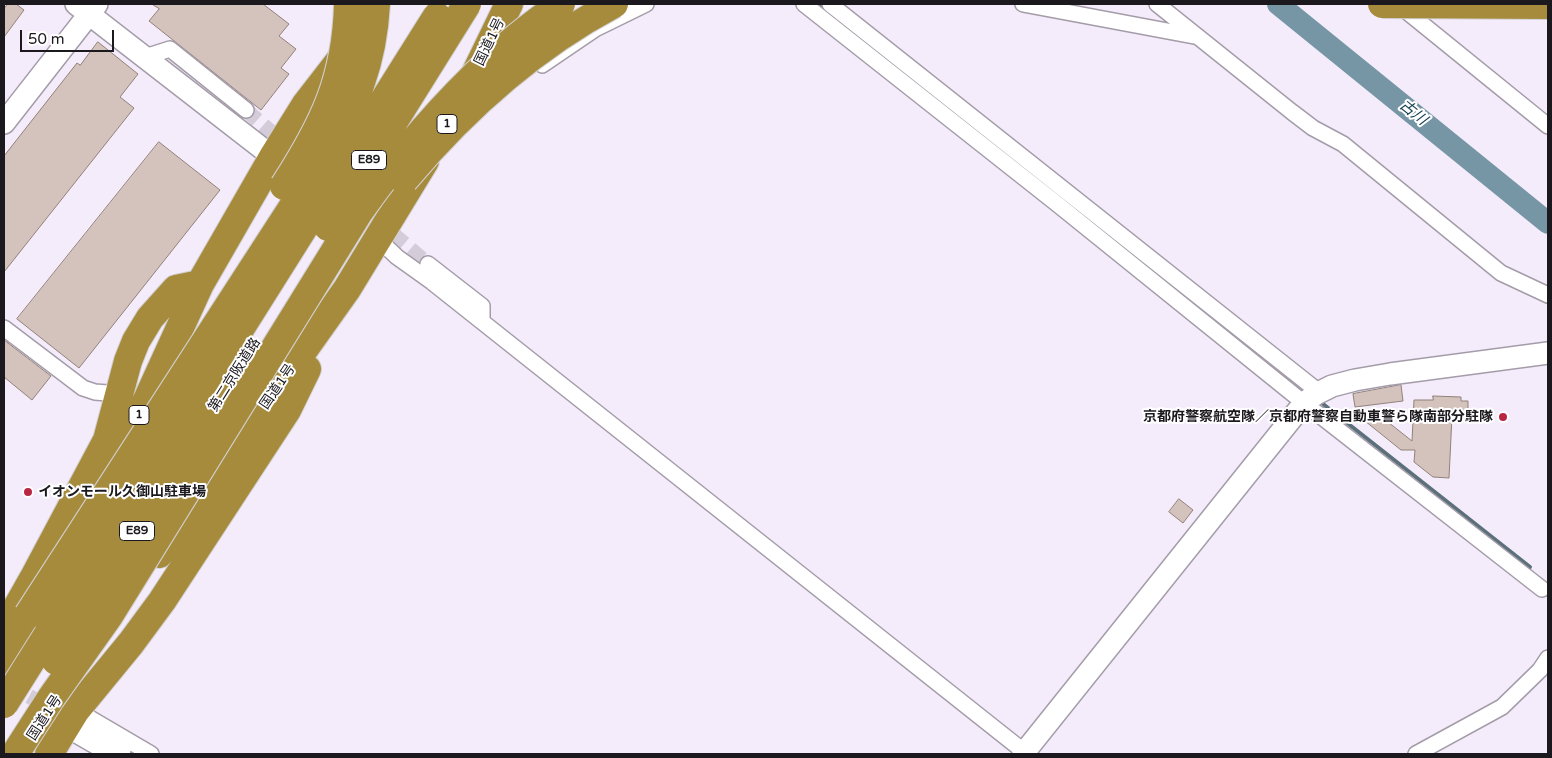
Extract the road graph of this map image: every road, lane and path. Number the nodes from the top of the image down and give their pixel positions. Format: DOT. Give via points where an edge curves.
graph roads {
  1 [pos="337,4"];
  2 [pos="348,4"];
  3 [pos="376,4"];
  4 [pos="385,4"];
  5 [pos="445,4"];
  6 [pos="468,4"];
  7 [pos="509,4"];
  8 [pos="560,4"];
  9 [pos="614,4"];
  10 [pos="646,4"];
  11 [pos="804,4"];
  12 [pos="830,4"];
  13 [pos="1023,4"];
  14 [pos="1157,4"];
  15 [pos="1382,4"];
  16 [pos="1397,4"];
  17 [pos="1548,5"];
  18 [pos="87,7"];
  19 [pos="1198,36"];
  20 [pos="145,57"];
  21 [pos="462,100"];
  22 [pos="306,104"];
  23 [pos="246,110"];
  24 [pos="977,121"];
  25 [pos="4,122"];
  26 [pos="1548,126"];
  27 [pos="967,133"];
  28 [pos="273,157"];
  29 [pos="378,239"];
  30 [pos="1144,253"];
  31 [pos="428,264"];
  32 [pos="1134,266"];
  33 [pos="200,284"];
  34 [pos="347,289"];
  35 [pos="1548,296"];
  36 [pos="482,322"];
  37 [pos="4,328"];
  38 [pos="1548,353"];
  39 [pos="120,394"];
  40 [pos="1312,397"];
  41 [pos="1542,589"];
  42 [pos="28,614"];
  43 [pos="109,616"];
  44 [pos="4,630"];
  45 [pos="1548,658"];
  46 [pos="4,659"];
  47 [pos="4,672"];
  48 [pos="4,704"];
  49 [pos="75,722"];
  50 [pos="4,746"];
  51 [pos="15,754"];
  52 [pos="22,754"];
  53 [pos="49,754"];
  54 [pos="109,754"];
  55 [pos="132,754"];
  56 [pos="151,754"];
  57 [pos="1025,754"];
  58 [pos="1416,754"];
  1 -- 22 [label="street" via="332,46"];
  2 -- 42 [label="highway, bridge" via="342,65 316,134 174,355"];
  3 -- 42 [label="highway, bridge" via="365,72 326,157"];
  4 -- 22 [label="highway, 1"];
  5 -- 48 [label="highway, 第二京阪道路 / E89, bridge"];
  6 -- 50 [label="highway, 第二京阪道路 / E89, bridge"];
  7 -- 21 [label="highway, 国道1号 / 1"];
  8 -- 43 [label="highway, bridge" via="493,57 460,89 380,182"];
  9 -- 43 [label="highway, bridge" via="560,36 501,81 439,141 399,187 371,225 257,406"];
  10 -- 21 [label="street" via="595,29 513,89 501,95"];
  11 -- 27 [label="street"];
  12 -- 24 [label="street"];
  13 -- 19 [label="street"];
  14 -- 19 [label="street"];
  15 -- 17 [label="highway, bridge"];
  16 -- 26 [label="street"];
  18 -- 20 [label="street"];
  18 -- 25 [label="street"];
  19 -- 35 [label="street" via="1313,128 1343,144 1500,272"];
  20 -- 23 [label="street" via="170,49"];
  20 -- 28 [label="street"];
  21 -- 29 [label="highway, 国道1号 / 1"];
  22 -- 28 [label="highway, 1"];
  24 -- 27 [label="street"];
  24 -- 30 [label="street"];
  27 -- 32 [label="street"];
  28 -- 29 [label="street"];
  28 -- 33 [label="highway, 1"];
  29 -- 34 [label="highway, 国道1号 / 1"];
  29 -- 36 [label="street"];
  30 -- 32 [label="street"];
  30 -- 40 [label="street"];
  31 -- 36 [label="street" via="482,306"];
  32 -- 40 [label="street"];
  33 -- 39 [label="highway" via="176,289 150,318 136,340"];
  33 -- 47 [label="highway, 1" via="81,534"];
  34 -- 49 [label="highway" via="282,418 162,601"];
  34 -- 52 [label="highway, 国道1号 / 1" via="230,461 102,630"];
  36 -- 57 [label="street"];
  37 -- 39 [label="street" via="83,388"];
  38 -- 40 [label="street" via="1372,377 1332,386"];
  39 -- 44 [label="highway" via="107,440"];
  40 -- 41 [label="street"];
  40 -- 57 [label="street"];
  42 -- 46 [label="highway"];
  43 -- 51 [label="highway, bridge"];
  45 -- 58 [label="street" via="1502,707"];
  49 -- 53 [label="highway"];
  49 -- 54 [label="street"];
  49 -- 55 [label="street"];
  49 -- 56 [label="street"];
}
